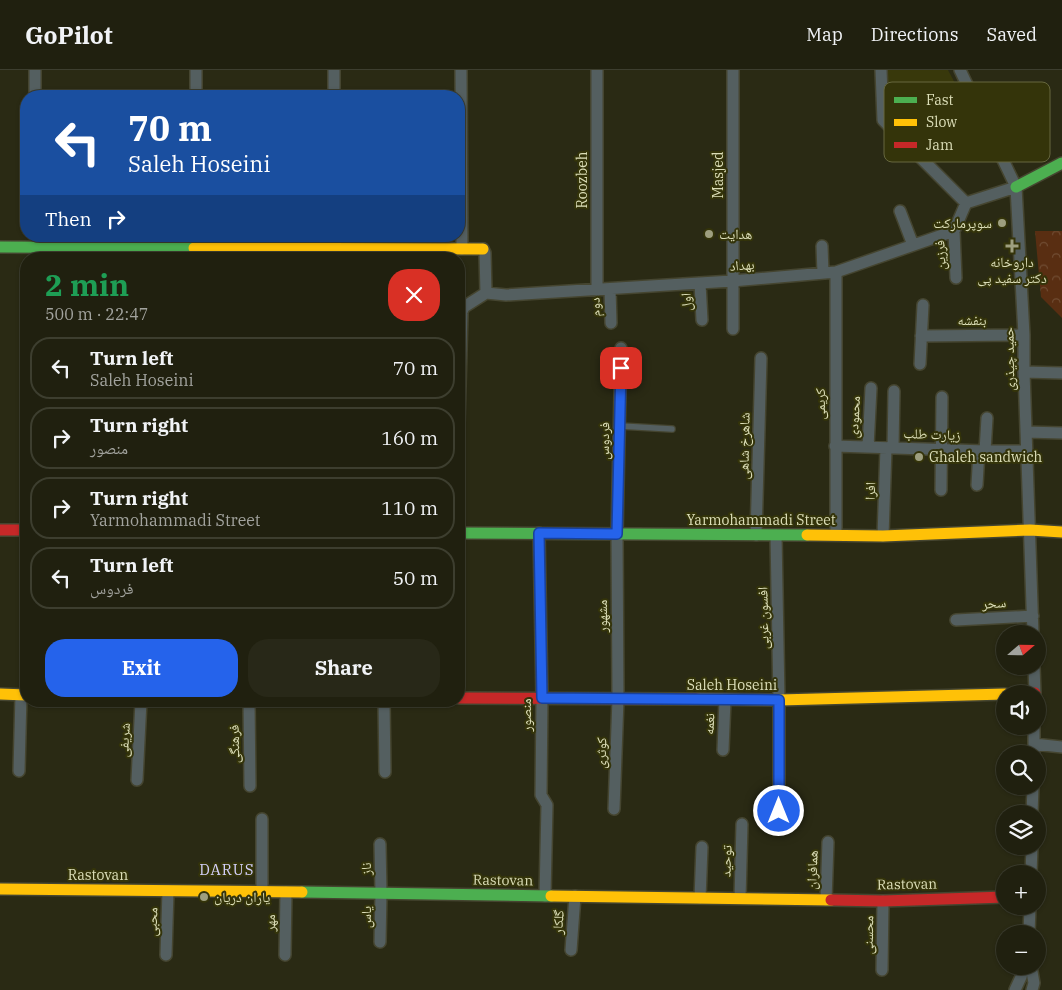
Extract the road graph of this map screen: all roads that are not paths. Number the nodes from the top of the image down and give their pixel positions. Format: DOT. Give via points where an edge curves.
graph roads {
  1 [pos="35,70"];
  2 [pos="196,70"];
  3 [pos="334,70"];
  4 [pos="461,70"];
  5 [pos="597,70"];
  6 [pos="733,70"];
  7 [pos="881,70"];
  8 [pos="960,70"];
  9 [pos="966,82"];
  10 [pos="35,90"];
  11 [pos="196,90"];
  12 [pos="334,90"];
  13 [pos="461,90"];
  14 [pos="884,121"];
  15 [pos="926,162"];
  16 [pos="1004,162"];
  17 [pos="1062,163"];
  18 [pos="1016,187"];
  19 [pos="966,202"];
  20 [pos="900,211"];
  21 [pos="954,231"];
  22 [pos="34,242"];
  23 [pos="198,242"];
  24 [pos="336,242"];
  25 [pos="462,242"];
  26 [pos="822,246"];
  27 [pos="913,246"];
  28 [pos="0,247"];
  29 [pos="336,249"];
  30 [pos="462,249"];
  31 [pos="359,252"];
  32 [pos="409,252"];
  33 [pos="836,272"];
  34 [pos="823,273"];
  35 [pos="956,278"];
  36 [pos="732,281"];
  37 [pos="700,283"];
  38 [pos="610,289"];
  39 [pos="597,290"];
  40 [pos="486,292"];
  41 [pos="923,305"];
  42 [pos="465,306"];
  43 [pos="702,320"];
  44 [pos="611,323"];
  45 [pos="733,329"];
  46 [pos="1024,335"];
  47 [pos="921,336"];
  48 [pos="621,348"];
  49 [pos="761,358"];
  50 [pos="920,364"];
  51 [pos="1024,372"];
  52 [pos="1062,373"];
  53 [pos="870,388"];
  54 [pos="894,391"];
  55 [pos="942,397"];
  56 [pos="987,418"];
  57 [pos="620,426"];
  58 [pos="672,429"];
  59 [pos="1026,432"];
  60 [pos="1062,433"];
  61 [pos="835,446"];
  62 [pos="868,447"];
  63 [pos="890,448"];
  64 [pos="942,450"];
  65 [pos="982,451"];
  66 [pos="1027,452"];
  67 [pos="977,484"];
  68 [pos="941,490"];
  69 [pos="0,530"];
  70 [pos="20,530"];
  71 [pos="1030,530"];
  72 [pos="1062,532"];
  73 [pos="465,533"];
  74 [pos="539,533"];
  75 [pos="617,534"];
  76 [pos="756,535"];
  77 [pos="776,535"];
  78 [pos="836,536"];
  79 [pos="883,536"];
  80 [pos="1033,616"];
  81 [pos="956,620"];
  82 [pos="1033,625"];
  83 [pos="0,694"];
  84 [pos="20,694"];
  85 [pos="996,694"];
  86 [pos="465,698"];
  87 [pos="542,698"];
  88 [pos="618,699"];
  89 [pos="725,700"];
  90 [pos="779,700"];
  91 [pos="23,707"];
  92 [pos="141,707"];
  93 [pos="249,707"];
  94 [pos="384,707"];
  95 [pos="1062,747"];
  96 [pos="1046,748"];
  97 [pos="723,750"];
  98 [pos="19,771"];
  99 [pos="384,772"];
  100 [pos="137,780"];
  101 [pos="250,786"];
  102 [pos="614,809"];
  103 [pos="779,811"];
  104 [pos="262,819"];
  105 [pos="742,824"];
  106 [pos="828,842"];
  107 [pos="380,844"];
  108 [pos="702,847"];
  109 [pos="0,890"];
  110 [pos="168,890"];
  111 [pos="262,892"];
  112 [pos="286,892"];
  113 [pos="381,893"];
  114 [pos="545,896"];
  115 [pos="575,896"];
  116 [pos="996,896"];
  117 [pos="700,898"];
  118 [pos="740,898"];
  119 [pos="826,900"];
  120 [pos="883,900"];
  121 [pos="380,942"];
  122 [pos="571,950"];
  123 [pos="285,954"];
  124 [pos="166,955"];
  125 [pos="882,970"];
  126 [pos="1021,975"];
  127 [pos="1033,975"];
  128 [pos="1015,990"];
  129 [pos="1032,990"];
  1 -- 10 [label="street"];
  2 -- 11 [label="street"];
  3 -- 12 [label="street"];
  4 -- 13 [label="street"];
  5 -- 39 [label="street, Roozbeh"];
  6 -- 36 [label="street, Masjed"];
  7 -- 14 [label="street"];
  8 -- 9 [label="street"];
  15 -- 19 [label="street"];
  16 -- 18 [label="street"];
  17 -- 18 [label="street"];
  18 -- 19 [label="street"];
  18 -- 46 [label="street, حمید چیذری"];
  19 -- 21 [label="street"];
  20 -- 27 [label="street"];
  21 -- 27 [label="street, بهداد"];
  21 -- 35 [label="street, فرزین"];
  22 -- 23 [label="street"];
  22 -- 28 [label="street"];
  23 -- 29 [label="street"];
  24 -- 29 [label="street"];
  25 -- 30 [label="street"];
  26 -- 34 [label="street"];
  27 -- 33 [label="street, بهداد"];
  29 -- 31 [label="street"];
  30 -- 32 [label="street"];
  30 -- 40 [label="street" via="485,252"];
  33 -- 34 [label="street, بهداد"];
  33 -- 61 [label="street, کریمی"];
  34 -- 36 [label="street, بهداد"];
  36 -- 37 [label="street, بهداد"];
  36 -- 45 [label="street, Masjed"];
  37 -- 38 [label="street, بهداد"];
  37 -- 43 [label="street, اول"];
  38 -- 39 [label="street, بهداد"];
  38 -- 44 [label="street, دوم"];
  39 -- 40 [label="street, بهداد" via="506,295"];
  40 -- 42 [label="street"];
  41 -- 47 [label="street"];
  46 -- 47 [label="street, بنفشه"];
  46 -- 51 [label="street, حمید چیذری"];
  47 -- 50 [label="street"];
  48 -- 57 [label="street, فردوس"];
  49 -- 76 [label="street, شاهرخ شاهی"];
  51 -- 52 [label="street"];
  51 -- 59 [label="street, حمید چیذری"];
  53 -- 62 [label="street, محمودی"];
  54 -- 63 [label="street, افرا"];
  55 -- 64 [label="street"];
  56 -- 65 [label="street"];
  57 -- 58 [label="lane"];
  57 -- 75 [label="street, فردوس"];
  59 -- 60 [label="street"];
  59 -- 66 [label="street, حمید چیذری"];
  61 -- 62 [label="street, زیارت طلب"];
  61 -- 78 [label="street, کریمی"];
  62 -- 63 [label="street, زیارت طلب"];
  63 -- 64 [label="street, زیارت طلب"];
  63 -- 79 [label="street, افرا"];
  64 -- 65 [label="street, زیارت طلب"];
  64 -- 68 [label="street"];
  65 -- 66 [label="street, زیارت طلب"];
  65 -- 67 [label="street"];
  66 -- 71 [label="street, حمید چیذری"];
  69 -- 70 [label="street"];
  71 -- 72 [label="street, Yarmohammadi Street"];
  71 -- 79 [label="street, Yarmohammadi Street"];
  71 -- 80 [label="street, حمید چیذری"];
  73 -- 74 [label="street, Yarmohammadi Street"];
  74 -- 75 [label="street, Yarmohammadi Street"];
  74 -- 87 [label="street, منصور"];
  75 -- 76 [label="street, Yarmohammadi Street"];
  75 -- 88 [label="street, مشهور"];
  76 -- 77 [label="street, Yarmohammadi Street"];
  77 -- 78 [label="street, Yarmohammadi Street"];
  77 -- 90 [label="street, افسون غربی"];
  78 -- 79 [label="street, Yarmohammadi Street"];
  80 -- 81 [label="street, سحر"];
  80 -- 82 [label="street, حمید چیذری"];
  83 -- 84 [label="street"];
  85 -- 90 [label="street, Saleh Hoseini"];
  86 -- 87 [label="street, Saleh Hoseini"];
  87 -- 88 [label="street, Saleh Hoseini"];
  87 -- 114 [label="street, منصور" via="541,795 547,805"];
  88 -- 89 [label="street, Saleh Hoseini"];
  88 -- 102 [label="street, کوثری"];
  89 -- 90 [label="street, Saleh Hoseini"];
  89 -- 97 [label="street, نغمه"];
  90 -- 103 [label="street, افسون غربی"];
  91 -- 98 [label="street"];
  92 -- 100 [label="street, شریفی"];
  93 -- 101 [label="street, فرهنگی"];
  94 -- 99 [label="street"];
  95 -- 96 [label="street"];
  104 -- 111 [label="street"];
  105 -- 118 [label="street, توحید"];
  106 -- 119 [label="street, همافران"];
  107 -- 113 [label="street, ناز"];
  108 -- 117 [label="street"];
  109 -- 110 [label="street, Rastovan"];
  110 -- 111 [label="street, Rastovan"];
  110 -- 124 [label="street, محبی"];
  111 -- 112 [label="street, Rastovan"];
  112 -- 113 [label="street, Rastovan"];
  112 -- 123 [label="street, مهر"];
  113 -- 114 [label="street, Rastovan"];
  113 -- 121 [label="street, یاس"];
  114 -- 115 [label="street, Rastovan"];
  115 -- 117 [label="street, Rastovan"];
  115 -- 122 [label="street, گلکار"];
  116 -- 120 [label="street, Rastovan"];
  117 -- 118 [label="street, Rastovan"];
  118 -- 119 [label="street, Rastovan"];
  119 -- 120 [label="street, Rastovan"];
  120 -- 125 [label="street, محسنی"];
  126 -- 128 [label="street"];
  127 -- 129 [label="street"];
}
